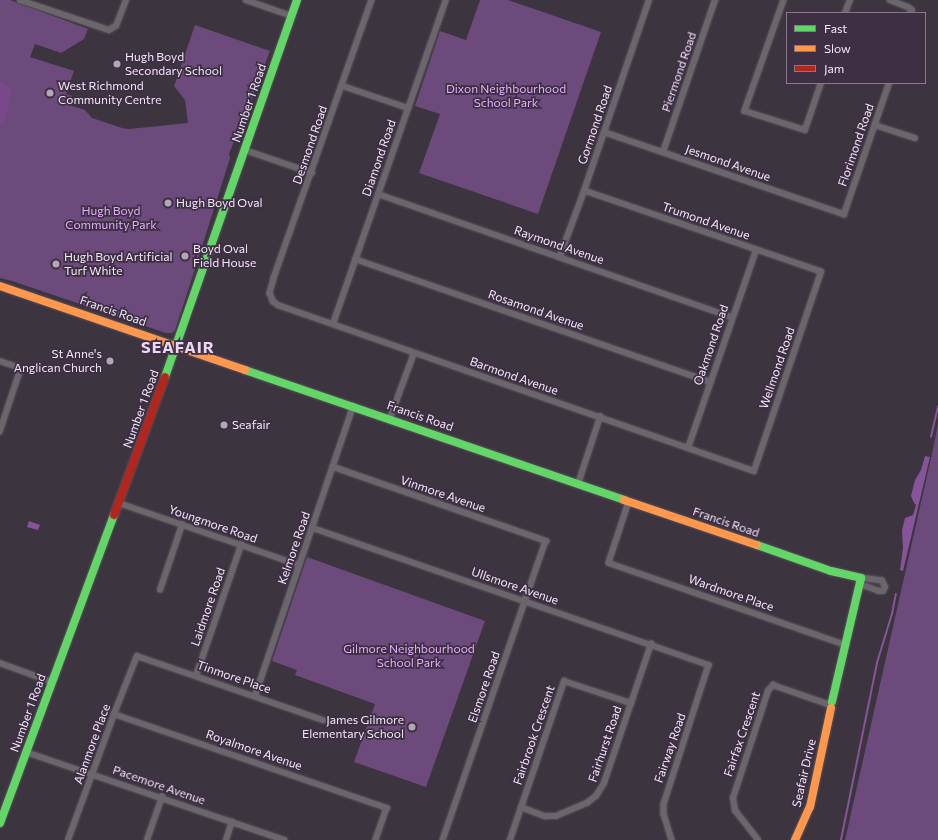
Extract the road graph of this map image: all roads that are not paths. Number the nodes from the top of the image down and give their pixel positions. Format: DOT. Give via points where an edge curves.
graph roads {
  1 [pos="20,0"];
  2 [pos="126,0"];
  3 [pos="246,0"];
  4 [pos="297,0"];
  5 [pos="372,0"];
  6 [pos="446,0"];
  7 [pos="649,0"];
  8 [pos="715,0"];
  9 [pos="784,0"];
  10 [pos="850,0"];
  11 [pos="890,0"];
  12 [pos="912,11"];
  13 [pos="845,12"];
  14 [pos="292,16"];
  15 [pos="821,84"];
  16 [pos="889,84"];
  17 [pos="343,86"];
  18 [pos="408,108"];
  19 [pos="875,125"];
  20 [pos="604,132"];
  21 [pos="915,138"];
  22 [pos="245,150"];
  23 [pos="663,152"];
  24 [pos="312,172"];
  25 [pos="584,191"];
  26 [pos="378,194"];
  27 [pos="844,214"];
  28 [pos="756,250"];
  29 [pos="560,256"];
  30 [pos="355,259"];
  31 [pos="821,272"];
  32 [pos="0,286"];
  33 [pos="271,298"];
  34 [pos="732,317"];
  35 [pos="333,324"];
  36 [pos="177,345"];
  37 [pos="414,353"];
  38 [pos="0,361"];
  39 [pos="710,382"];
  40 [pos="353,406"];
  41 [pos="600,417"];
  42 [pos="390,418"];
  43 [pos="0,432"];
  44 [pos="688,448"];
  45 [pos="334,467"];
  46 [pos="754,471"];
  47 [pos="578,484"];
  48 [pos="629,502"];
  49 [pos="119,503"];
  50 [pos="182,525"];
  51 [pos="313,528"];
  52 [pos="546,541"];
  53 [pos="241,545"];
  54 [pos="299,565"];
  55 [pos="860,581"];
  56 [pos="160,590"];
  57 [pos="525,601"];
  58 [pos="651,644"];
  59 [pos="846,645"];
  60 [pos="137,656"];
  61 [pos="0,663"];
  62 [pos="709,665"];
  63 [pos="196,676"];
  64 [pos="52,682"];
  65 [pos="254,696"];
  66 [pos="631,703"];
  67 [pos="830,705"];
  68 [pos="114,714"];
  69 [pos="323,720"];
  70 [pos="26,752"];
  71 [pos="93,774"];
  72 [pos="162,797"];
  73 [pos="521,807"];
  74 [pos="232,822"];
  75 [pos="0,823"];
  76 [pos="671,839"];
  77 [pos="68,840"];
  78 [pos="147,840"];
  79 [pos="226,840"];
  80 [pos="284,840"];
  81 [pos="376,840"];
  82 [pos="443,840"];
  83 [pos="510,840"];
  84 [pos="664,840"];
  85 [pos="758,840"];
  86 [pos="795,840"];
  1 -- 2 [label="street" via="109,30 116,26"];
  3 -- 14 [label="street"];
  4 -- 14 [label="street, Number 1 Road"];
  5 -- 17 [label="street, Desmond Road"];
  6 -- 18 [label="street, Diamond Road"];
  7 -- 20 [label="street, Gormond Road"];
  8 -- 23 [label="street, Piermond Road"];
  9 -- 15 [label="street" via="745,111 805,130"];
  10 -- 13 [label="street"];
  11 -- 12 [label="street"];
  14 -- 22 [label="street, Number 1 Road"];
  16 -- 19 [label="street, Florimond Road"];
  17 -- 18 [label="street"];
  17 -- 24 [label="street, Desmond Road"];
  18 -- 26 [label="street, Diamond Road"];
  19 -- 21 [label="street"];
  19 -- 27 [label="street, Florimond Road"];
  20 -- 23 [label="street, Jesmond Avenue"];
  20 -- 25 [label="street, Gormond Road"];
  22 -- 24 [label="street"];
  22 -- 36 [label="street, Number 1 Road"];
  23 -- 27 [label="street, Jesmond Avenue"];
  24 -- 33 [label="street, Desmond Road" via="274,279"];
  25 -- 28 [label="street, Trumond Avenue"];
  25 -- 29 [label="street, Gormond Road"];
  26 -- 29 [label="street, Raymond Avenue"];
  26 -- 30 [label="street, Diamond Road"];
  28 -- 31 [label="street, Trumond Avenue"];
  28 -- 34 [label="street, Oakmond Road"];
  29 -- 34 [label="street, Raymond Avenue"];
  30 -- 35 [label="street, Diamond Road"];
  30 -- 39 [label="street, Rosamond Avenue"];
  31 -- 46 [label="street, Wellmond Road"];
  32 -- 36 [label="street, Francis Road"];
  33 -- 35 [label="street, Barmond Avenue" via="278,305"];
  34 -- 39 [label="street, Oakmond Road"];
  35 -- 37 [label="street, Barmond Avenue"];
  36 -- 40 [label="street, Francis Road"];
  36 -- 49 [label="street, Number 1 Road"];
  37 -- 41 [label="street, Barmond Avenue"];
  37 -- 42 [label="street"];
  38 -- 43 [label="street" via="17,367 20,372"];
  39 -- 44 [label="street, Oakmond Road"];
  40 -- 42 [label="street, Francis Road"];
  40 -- 45 [label="street, Kelmore Road"];
  41 -- 44 [label="street, Barmond Avenue"];
  41 -- 47 [label="street"];
  42 -- 47 [label="street, Francis Road"];
  44 -- 46 [label="street, Barmond Avenue"];
  45 -- 51 [label="street, Kelmore Road"];
  45 -- 52 [label="street, Vinmore Avenue"];
  47 -- 48 [label="street, Francis Road"];
  48 -- 55 [label="street, Francis Road"];
  48 -- 59 [label="street, Wardmore Place" via="609,563"];
  49 -- 50 [label="street, Youngmore Road"];
  49 -- 64 [label="street, Number 1 Road"];
  50 -- 53 [label="street, Youngmore Road"];
  50 -- 56 [label="street"];
  51 -- 54 [label="street, Kelmore Road"];
  51 -- 57 [label="street, Ullsmore Avenue"];
  52 -- 57 [label="street, Elsmore Road"];
  53 -- 54 [label="street, Youngmore Road"];
  53 -- 63 [label="street, Laidmore Road"];
  54 -- 65 [label="street, Kelmore Road"];
  55 -- 59 [label="street, Seafair Drive"];
  57 -- 58 [label="street, Ullsmore Avenue"];
  57 -- 82 [label="street, Elsmore Road"];
  58 -- 62 [label="street, Ullsmore Avenue"];
  58 -- 66 [label="street, Fairhurst Road"];
  59 -- 67 [label="street, Seafair Drive"];
  60 -- 63 [label="street, Tinmore Place"];
  60 -- 68 [label="street, Alanmore Place"];
  61 -- 64 [label="street"];
  62 -- 76 [label="street, Fairway Road" via="664,804"];
  63 -- 65 [label="street, Tinmore Place"];
  64 -- 70 [label="street, Number 1 Road"];
  65 -- 69 [label="street, Tinmore Place"];
  66 -- 73 [label="street, Fairhurst Road" via="604,783 596,796 587,803 556,816 545,816"];
  66 -- 73 [label="street, Fairbrook Crescent" via="564,680"];
  67 -- 85 [label="street, Fairfax Crescent" via="773,685 768,691 733,798 735,811"];
  67 -- 86 [label="street, Seafair Drive" via="810,807"];
  68 -- 71 [label="street, Alanmore Place"];
  68 -- 81 [label="street, Royalmore Avenue" via="387,808"];
  70 -- 71 [label="street, Pacemore Avenue"];
  70 -- 75 [label="street, Number 1 Road"];
  71 -- 72 [label="street, Pacemore Avenue"];
  71 -- 77 [label="street, Alanmore Place"];
  72 -- 74 [label="street, Pacemore Avenue"];
  72 -- 78 [label="street"];
  73 -- 83 [label="street, Fairbrook Crescent"];
  74 -- 79 [label="street"];
  74 -- 80 [label="street, Pacemore Avenue"];
  76 -- 84 [label="street"];
}
